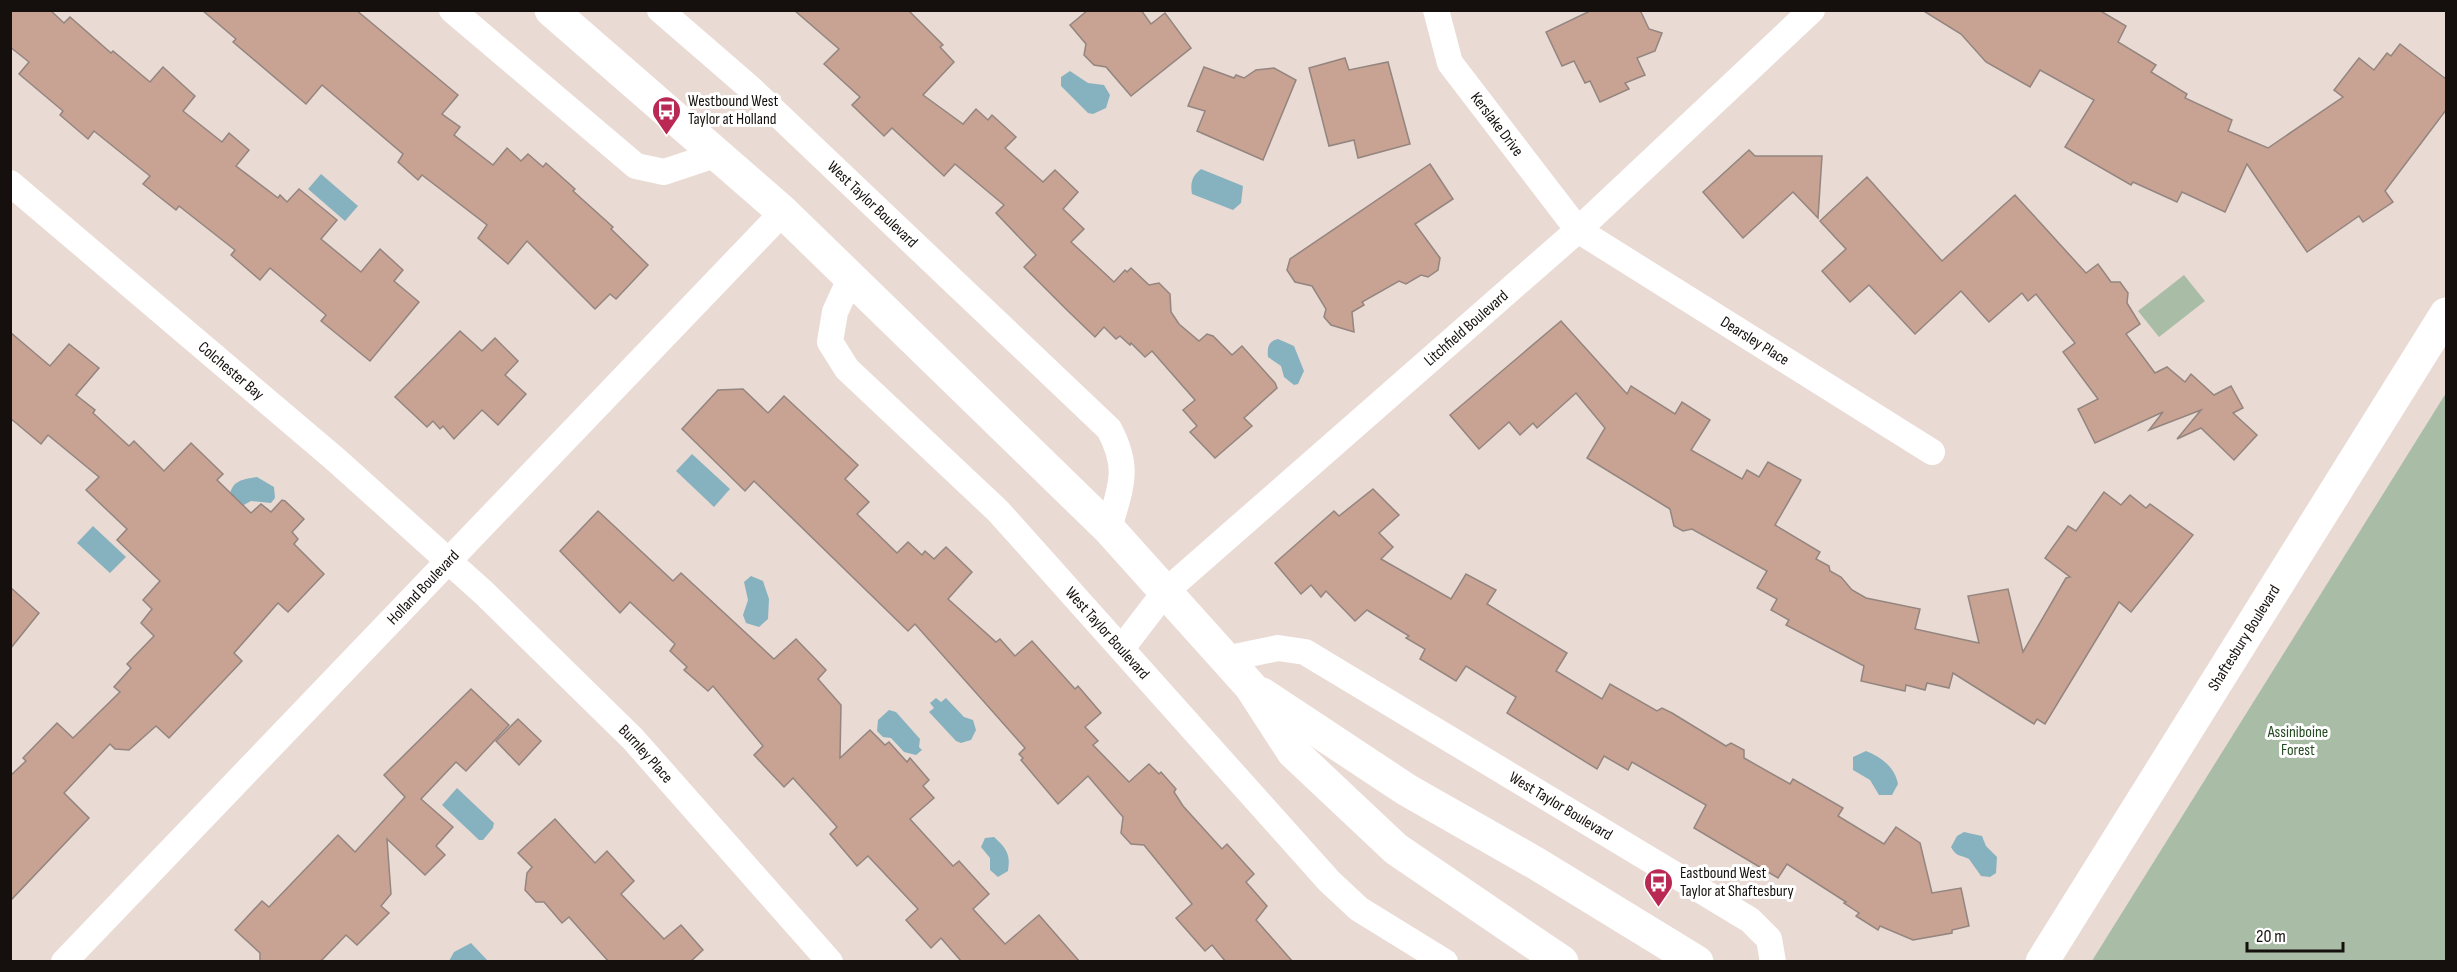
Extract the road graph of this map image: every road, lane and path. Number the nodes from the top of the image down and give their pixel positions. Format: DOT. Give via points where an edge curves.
graph roads {
  1 [pos="452,10"];
  2 [pos="551,10"];
  3 [pos="660,10"];
  4 [pos="1436,10"];
  5 [pos="1812,10"];
  6 [pos="718,154"];
  7 [pos="10,183"];
  8 [pos="783,212"];
  9 [pos="1578,230"];
  10 [pos="851,277"];
  11 [pos="2446,314"];
  12 [pos="1932,452"];
  13 [pos="1109,529"];
  14 [pos="448,561"];
  15 [pos="1165,592"];
  16 [pos="1122,648"];
  17 [pos="1225,659"];
  18 [pos="1251,687"];
  19 [pos="2043,960"];
  20 [pos="64,962"];
  21 [pos="830,962"];
  22 [pos="1445,962"];
  23 [pos="1562,962"];
  24 [pos="1697,962"];
  25 [pos="1773,962"];
  1 -- 6 [label="street" via="636,166 664,172"];
  2 -- 6 [label="street"];
  3 -- 13 [label="street, West Taylor Boulevard" via="749,87 1109,429 1121,451 1122,466"];
  4 -- 9 [label="street, Kerslake Drive" via="1450,63"];
  5 -- 9 [label="street, Litchfield Boulevard"];
  6 -- 8 [label="street"];
  7 -- 14 [label="street, Colchester Bay" via="335,459"];
  8 -- 10 [label="street"];
  8 -- 14 [label="street, Holland Boulevard"];
  9 -- 12 [label="street, Dearsley Place"];
  9 -- 15 [label="street, Litchfield Boulevard"];
  10 -- 13 [label="street"];
  10 -- 16 [label="street, West Taylor Boulevard" via="834,312 830,342 848,369 998,511"];
  11 -- 19 [label="street, Shaftesbury Boulevard"];
  13 -- 15 [label="street"];
  14 -- 20 [label="street, Holland Boulevard"];
  14 -- 21 [label="street, Burnley Place" via="633,739"];
  15 -- 16 [label="street, Litchfield Boulevard"];
  15 -- 17 [label="street"];
  16 -- 22 [label="street, West Taylor Boulevard" via="1329,881 1359,909"];
  17 -- 18 [label="street"];
  17 -- 25 [label="street, West Taylor Boulevard" via="1278,648 1305,652 1750,921 1769,939"];
  18 -- 23 [label="street" via="1293,752 1396,849"];
  18 -- 24 [label="street" via="1407,790"];
}
